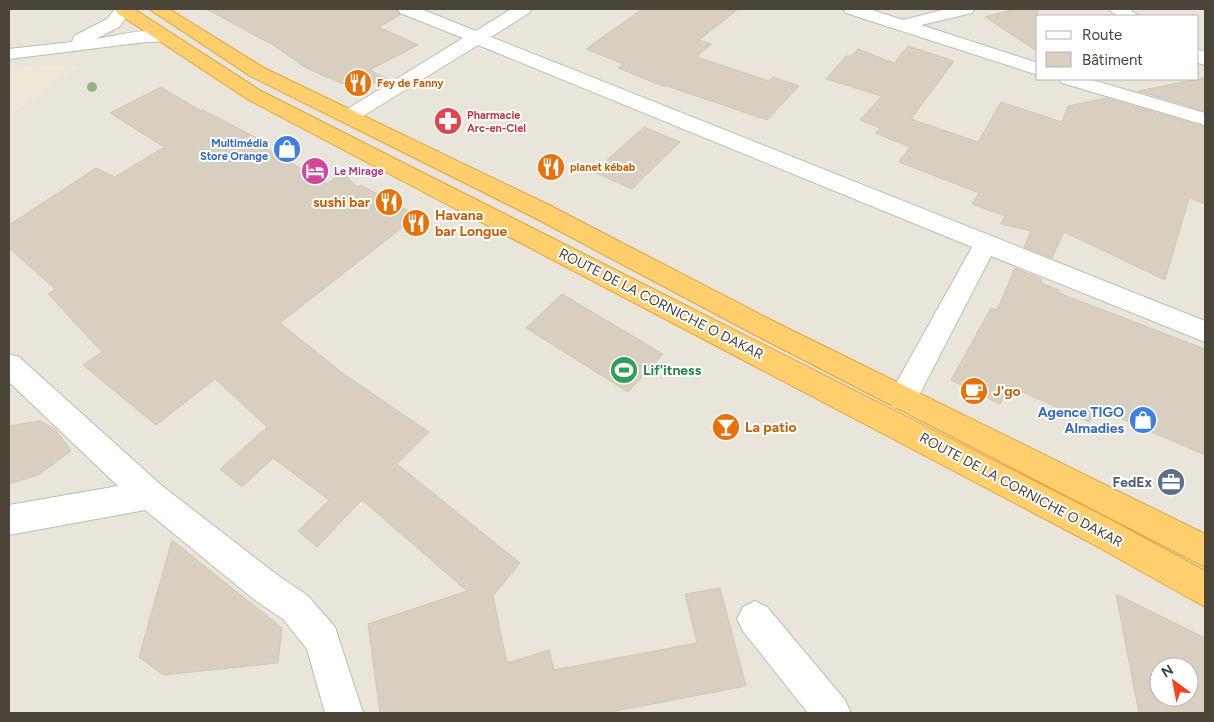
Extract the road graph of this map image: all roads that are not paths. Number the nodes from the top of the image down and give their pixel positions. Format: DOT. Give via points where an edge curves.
graph roads {
  1 [pos="124,9"];
  2 [pos="158,9"];
  3 [pos="406,9"];
  4 [pos="523,9"];
  5 [pos="852,9"];
  6 [pos="966,9"];
  7 [pos="1117,9"];
  8 [pos="1128,15"];
  9 [pos="902,25"];
  10 [pos="165,37"];
  11 [pos="475,37"];
  12 [pos="58,48"];
  13 [pos="9,54"];
  14 [pos="1036,68"];
  15 [pos="1072,80"];
  16 [pos="348,117"];
  17 [pos="1205,119"];
  18 [pos="986,242"];
  19 [pos="1205,332"];
  20 [pos="9,364"];
  21 [pos="903,398"];
  22 [pos="150,495"];
  23 [pos="9,520"];
  24 [pos="1205,551"];
  25 [pos="1205,590"];
  26 [pos="755,619"];
  27 [pos="344,713"];
  28 [pos="832,713"];
  1 -- 10 [label="highway, ROUTE DE LA CORNICHE O DAKAR"];
  1 -- 12 [label="street" via="113,23"];
  2 -- 16 [label="highway, ROUTE DE LA CORNICHE O DAKAR" via="257,72"];
  3 -- 11 [label="street"];
  4 -- 11 [label="street"];
  5 -- 9 [label="street"];
  6 -- 9 [label="street"];
  7 -- 8 [label="street"];
  9 -- 14 [label="street"];
  10 -- 12 [label="street"];
  10 -- 25 [label="highway, ROUTE DE LA CORNICHE O DAKAR" via="254,95 1098,530"];
  11 -- 16 [label="street"];
  11 -- 18 [label="street"];
  12 -- 13 [label="street"];
  15 -- 17 [label="street"];
  16 -- 21 [label="highway, ROUTE DE LA CORNICHE O DAKAR"];
  18 -- 19 [label="street"];
  18 -- 21 [label="street"];
  20 -- 22 [label="street"];
  21 -- 24 [label="highway, ROUTE DE LA CORNICHE O DAKAR"];
  22 -- 23 [label="street"];
  22 -- 27 [label="street" via="268,589 296,607 322,640"];
  26 -- 28 [label="street"];
}
